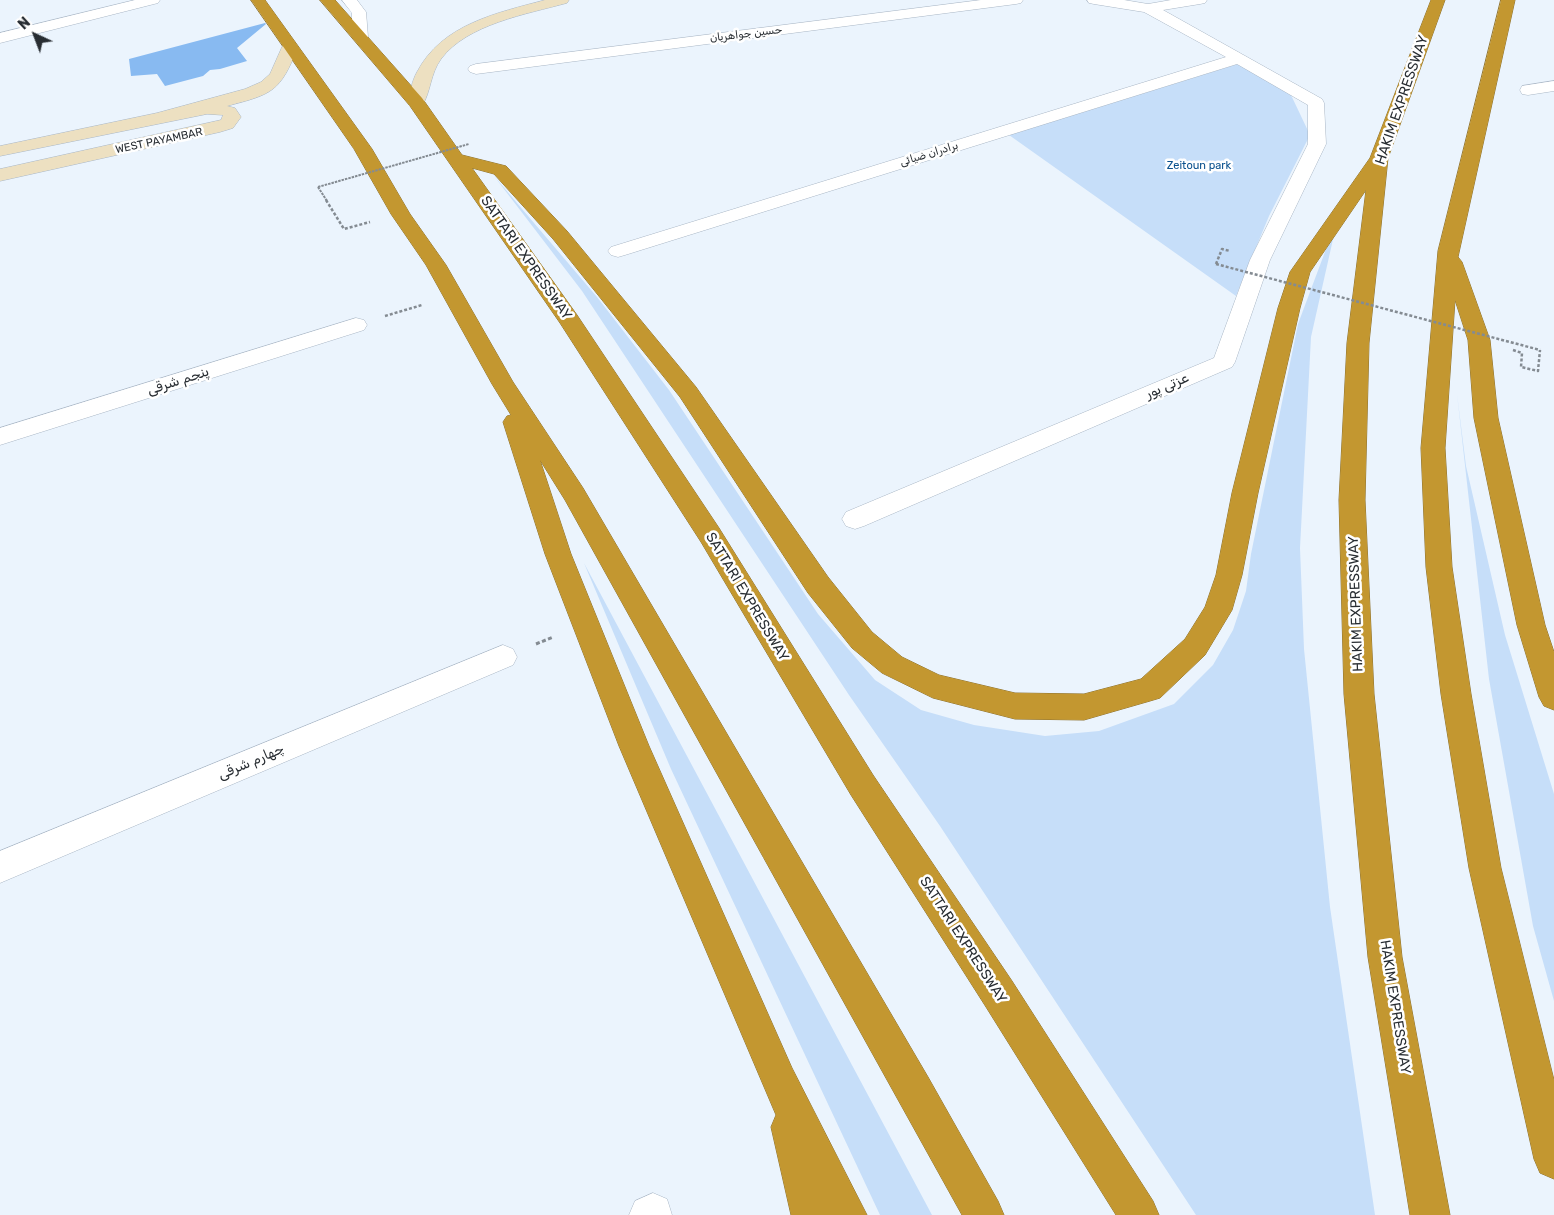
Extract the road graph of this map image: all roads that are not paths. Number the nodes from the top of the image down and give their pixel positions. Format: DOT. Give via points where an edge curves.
graph roads {
  1 [pos="153,0"];
  2 [pos="258,0"];
  3 [pos="327,0"];
  4 [pos="349,0"];
  5 [pos="562,0"];
  6 [pos="1016,0"];
  7 [pos="1094,0"];
  8 [pos="1200,0"];
  9 [pos="1438,0"];
  10 [pos="1508,0"];
  11 [pos="1148,8"];
  12 [pos="360,37"];
  13 [pos="0,38"];
  14 [pos="290,47"];
  15 [pos="1239,58"];
  16 [pos="476,69"];
  17 [pos="1554,86"];
  18 [pos="1528,90"];
  19 [pos="416,102"];
  20 [pos="154,120"];
  21 [pos="0,151"];
  22 [pos="463,152"];
  23 [pos="1379,158"];
  24 [pos="0,175"];
  25 [pos="618,252"];
  26 [pos="1448,252"];
  27 [pos="356,325"];
  28 [pos="503,384"];
  29 [pos="0,437"];
  30 [pos="855,518"];
  31 [pos="503,657"];
  32 [pos="1554,697"];
  33 [pos="0,867"];
  34 [pos="779,1081"];
  35 [pos="1554,1159"];
  36 [pos="811,1215"];
  37 [pos="847,1215"];
  38 [pos="984,1215"];
  39 [pos="1139,1215"];
  40 [pos="1430,1215"];
  1 -- 13 [label="street"];
  2 -- 14 [label="highway"];
  3 -- 12 [label="highway, SATTARI EXPRESSWAY"];
  4 -- 12 [label="street" via="360,12"];
  5 -- 19 [label="main road" via="461,33 448,43 425,71"];
  6 -- 16 [label="street, حسین جواهریان"];
  7 -- 11 [label="street"];
  8 -- 11 [label="street"];
  9 -- 23 [label="highway, HAKIM EXPRESSWAY"];
  10 -- 26 [label="highway"];
  11 -- 15 [label="street"];
  12 -- 19 [label="highway, SATTARI EXPRESSWAY"];
  14 -- 20 [label="main road, WEST PAYAMBAR" via="273,82 234,98"];
  14 -- 28 [label="highway" via="363,149 401,214 436,264"];
  15 -- 25 [label="street, برادران ضیائی"];
  15 -- 30 [label="street, عزتی پور" via="1316,103 1317,144 1260,260 1224,362"];
  17 -- 18 [label="street"];
  19 -- 22 [label="highway, SATTARI EXPRESSWAY"];
  20 -- 21 [label="main road, WEST PAYAMBAR"];
  20 -- 24 [label="main road, WEST PAYAMBAR" via="215,108 229,112 232,117 220,127"];
  22 -- 23 [label="highway" via="500,170 560,235 688,392 818,585 862,640 892,665 933,686 1015,706 1084,707 1150,689 1195,647 1218,610 1300,272"];
  22 -- 39 [label="highway, SATTARI EXPRESSWAY" via="715,544 862,786"];
  23 -- 40 [label="highway, HAKIM EXPRESSWAY" via="1357,352 1352,500 1359,694 1385,957"];
  26 -- 32 [label="highway" via="1479,340 1486,418 1531,625"];
  26 -- 35 [label="highway" via="1433,448 1439,567 1485,868"];
  27 -- 29 [label="street, پنجم شرقی"];
  28 -- 34 [label="highway" via="558,554 634,746"];
  28 -- 38 [label="highway" via="574,494"];
  31 -- 33 [label="street, چهارم شرقی"];
  34 -- 36 [label="highway"];
  34 -- 37 [label="highway"];
}
